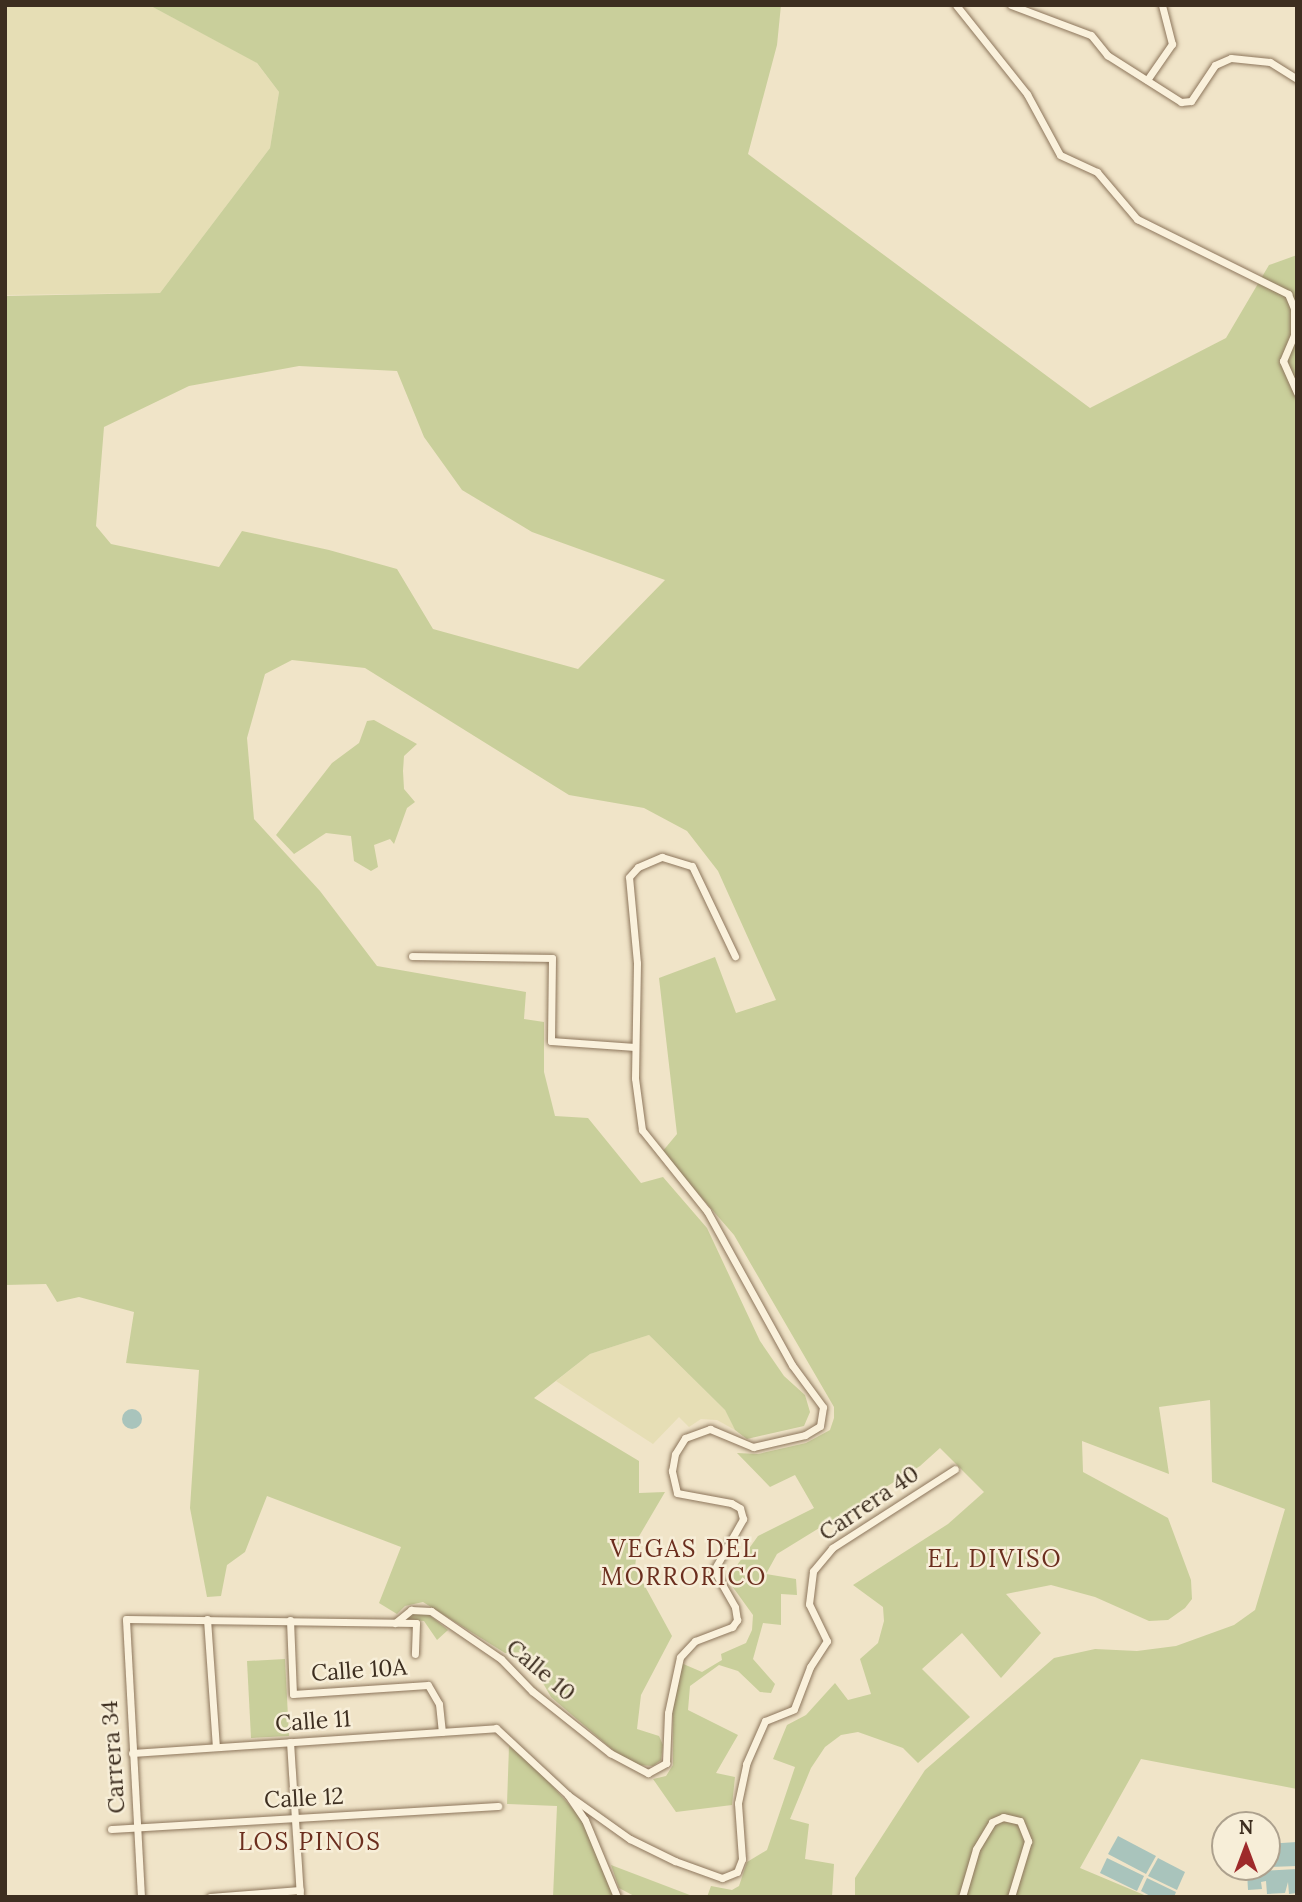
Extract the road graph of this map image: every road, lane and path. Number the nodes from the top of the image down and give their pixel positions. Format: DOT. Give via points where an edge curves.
graph roads {
  1 [pos="956,5"];
  2 [pos="1011,5"];
  3 [pos="1162,5"];
  4 [pos="1297,79"];
  5 [pos="1147,80"];
  6 [pos="1297,393"];
  7 [pos="412,956"];
  8 [pos="736,956"];
  9 [pos="635,1047"];
  10 [pos="955,1469"];
  11 [pos="130,1617"];
  12 [pos="207,1619"];
  13 [pos="290,1620"];
  14 [pos="395,1623"];
  15 [pos="415,1654"];
  16 [pos="442,1732"];
  17 [pos="290,1742"];
  18 [pos="216,1747"];
  19 [pos="132,1753"];
  20 [pos="568,1796"];
  21 [pos="499,1806"];
  22 [pos="295,1818"];
  23 [pos="137,1828"];
  24 [pos="111,1829"];
  25 [pos="300,1894"];
  26 [pos="141,1897"];
  27 [pos="210,1897"];
  28 [pos="617,1897"];
  29 [pos="962,1897"];
  30 [pos="1011,1897"];
  1 -- 6 [label="street" via="1027,94 1060,155 1097,172 1137,219 1288,294 1294,308 1294,335 1283,361"];
  2 -- 5 [label="street" via="1091,35 1107,55"];
  3 -- 5 [label="street" via="1172,44"];
  4 -- 5 [label="street" via="1270,62 1231,58 1215,65 1191,101 1181,102"];
  7 -- 9 [label="street" via="552,958 551,1041"];
  8 -- 9 [label="street" via="692,866 662,857 638,867 629,877 628,887 637,963"];
  9 -- 14 [label="street, Calle 10" via="642,1130 707,1211 792,1365 821,1400 823,1418 805,1435 744,1446 710,1429 685,1438 675,1454 672,1471 677,1493 731,1503 740,1508 743,1518 714,1570 735,1607 737,1620 732,1627 695,1641 680,1657 668,1713 669,1753 662,1769 648,1773 610,1753 531,1691 501,1659 431,1611 411,1610"];
  10 -- 20 [label="street, Carrera 40" via="832,1548 813,1571 809,1604 827,1641 810,1667 794,1709 765,1721 746,1764 738,1803 742,1859 737,1872 722,1878 675,1861 630,1839"];
  11 -- 12 [label="street, Calle 10"];
  11 -- 19 [label="street, Carrera 34" via="124,1630"];
  12 -- 13 [label="street, Calle 10"];
  12 -- 18 [label="street"];
  13 -- 14 [label="street, Calle 10"];
  13 -- 16 [label="street, Calle 10A" via="293,1694 428,1685 439,1704"];
  14 -- 15 [label="street, Calle 10" via="415,1623"];
  16 -- 17 [label="street, Calle 11"];
  16 -- 20 [label="street, Calle 11" via="496,1728"];
  17 -- 18 [label="street, Calle 11"];
  17 -- 22 [label="street"];
  18 -- 19 [label="street, Calle 11"];
  19 -- 23 [label="street, Carrera 34"];
  20 -- 28 [label="street" via="585,1820"];
  21 -- 22 [label="street, Calle 12"];
  22 -- 23 [label="street, Calle 12"];
  22 -- 25 [label="street"];
  23 -- 24 [label="street, Calle 12"];
  23 -- 26 [label="street, Carrera 34"];
  25 -- 27 [label="street"];
  29 -- 30 [label="street" via="976,1849 992,1822 1003,1817 1020,1821 1028,1840"];
}
